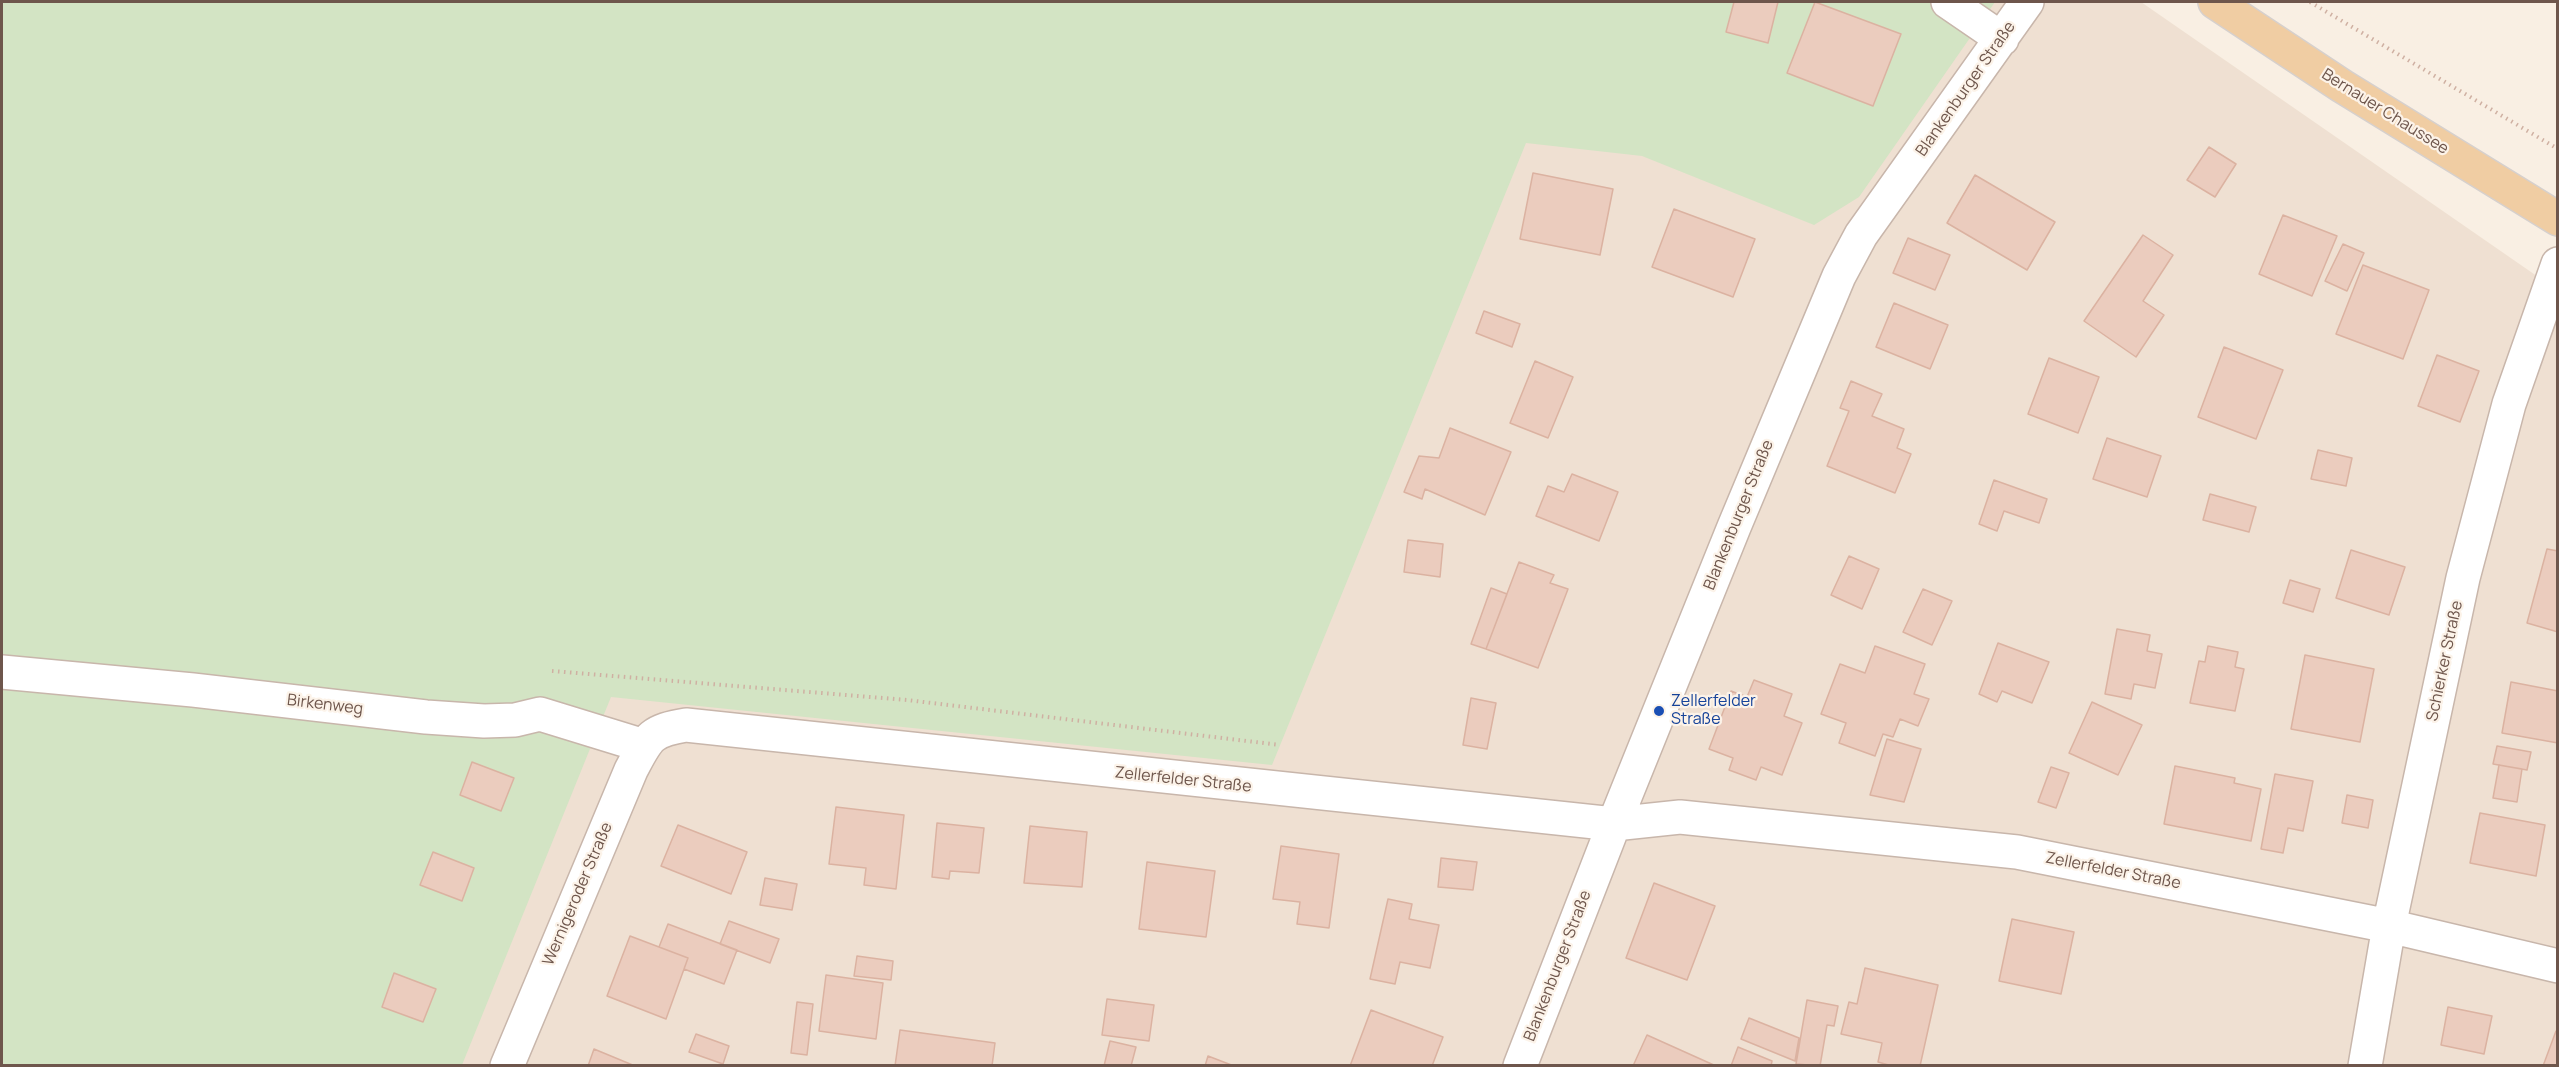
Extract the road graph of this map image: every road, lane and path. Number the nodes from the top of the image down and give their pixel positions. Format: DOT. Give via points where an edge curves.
graph roads {
  1 [pos="1948,2"];
  2 [pos="2027,2"];
  3 [pos="2215,2"];
  4 [pos="2310,2"];
  5 [pos="2002,39"];
  6 [pos="2558,149"];
  7 [pos="2558,219"];
  8 [pos="2558,264"];
  9 [pos="552,670"];
  10 [pos="2,672"];
  11 [pos="652,738"];
  12 [pos="1280,745"];
  13 [pos="1614,824"];
  14 [pos="2389,926"];
  15 [pos="2558,966"];
  16 [pos="507,1065"];
  17 [pos="1520,1065"];
  18 [pos="2365,1065"];
  1 -- 5 [label="street"];
  2 -- 5 [label="street, Blankenburger Straße"];
  3 -- 7 [label="main road, Bernauer Chaussee" via="2342,86"];
  4 -- 6 [label="path"];
  5 -- 13 [label="street, Blankenburger Straße" via="1861,235 1839,276"];
  8 -- 14 [label="street, Schierker Straße" via="2509,404 2480,511"];
  9 -- 12 [label="path" via="907,700"];
  10 -- 11 [label="street, Birkenweg" via="426,717 484,721 540,714"];
  11 -- 13 [label="street, Zellerfelder Straße" via="686,725"];
  11 -- 16 [label="street, Wernigeroder Straße" via="626,781"];
  13 -- 14 [label="street, Zellerfelder Straße" via="1680,816 2017,852"];
  13 -- 17 [label="street, Blankenburger Straße"];
  14 -- 15 [label="street, Zellerfelder Straße"];
  14 -- 18 [label="street, Schierker Straße"];
}
